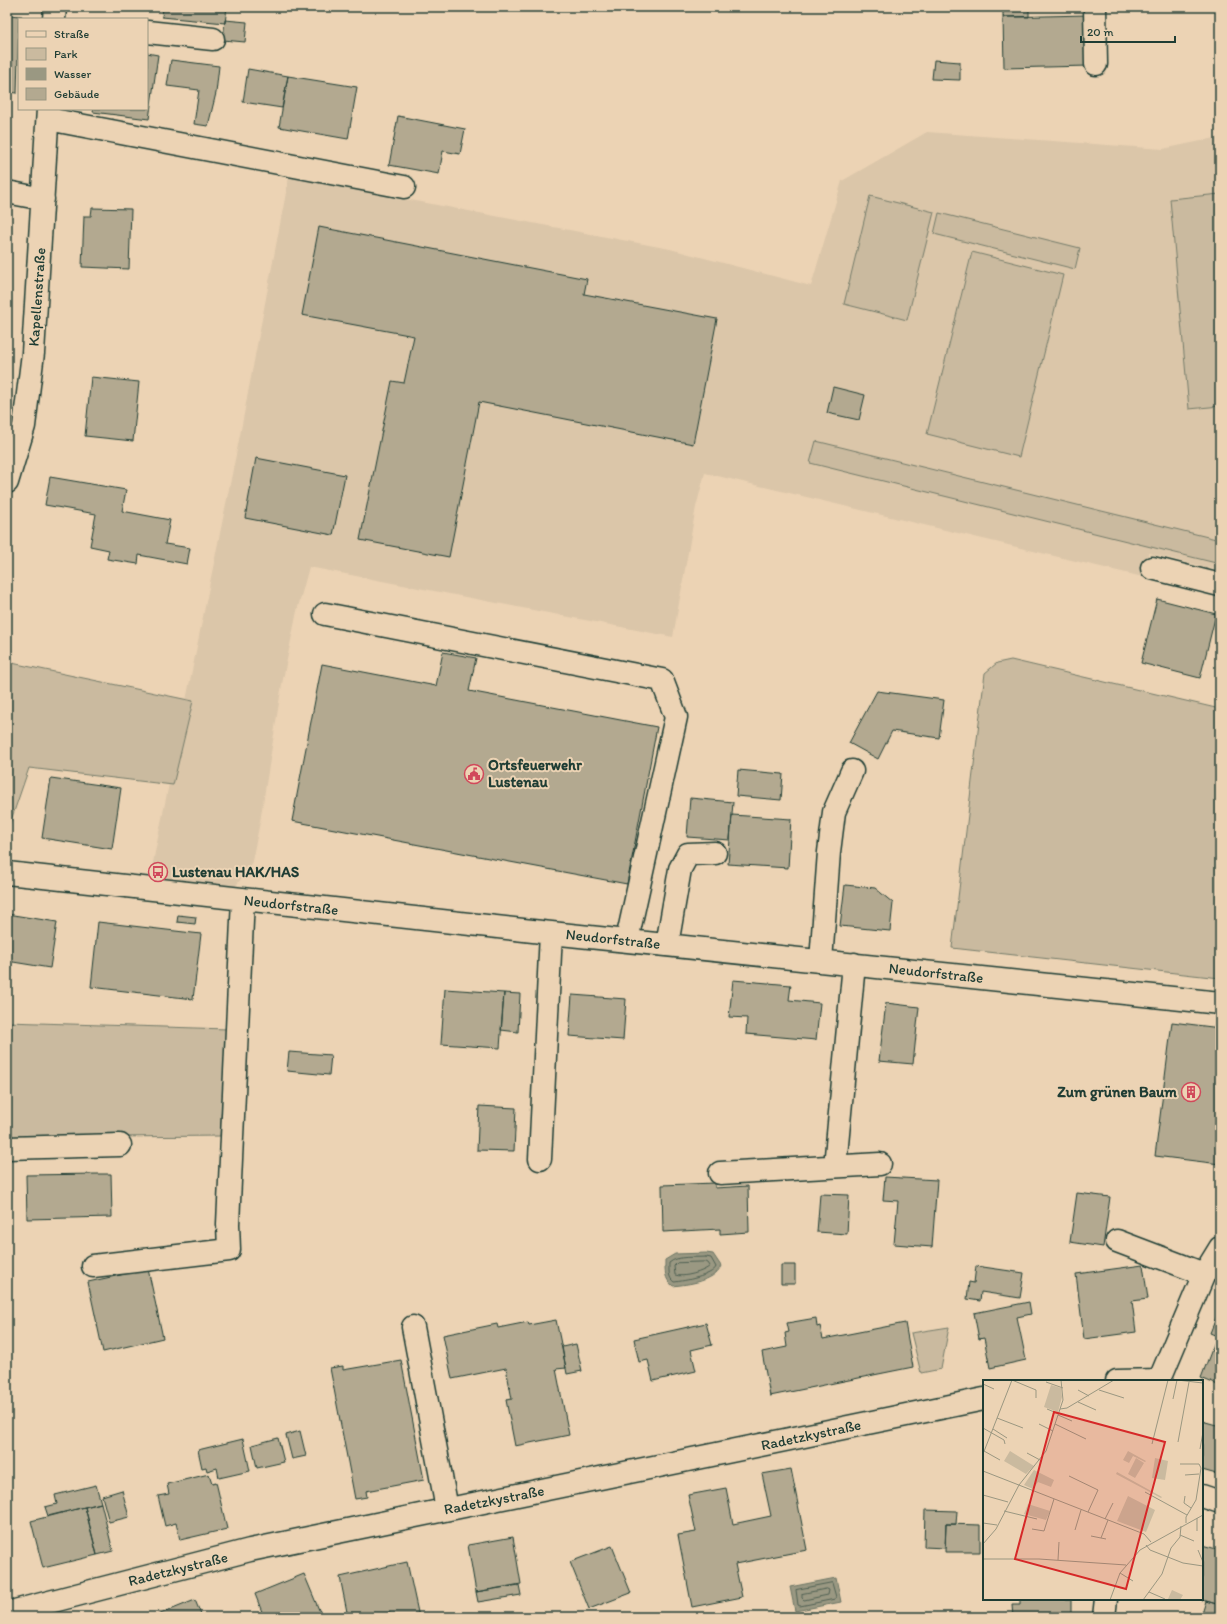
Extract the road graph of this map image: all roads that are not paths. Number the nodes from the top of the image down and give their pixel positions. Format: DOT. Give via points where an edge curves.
graph roads {
  1 [pos="1095,7"];
  2 [pos="148,32"];
  3 [pos="213,39"];
  4 [pos="1096,64"];
  5 [pos="48,114"];
  6 [pos="404,188"];
  7 [pos="7,192"];
  8 [pos="43,199"];
  9 [pos="7,482"];
  10 [pos="1152,568"];
  11 [pos="1220,585"];
  12 [pos="326,614"];
  13 [pos="852,771"];
  14 [pos="715,853"];
  15 [pos="7,873"];
  16 [pos="243,900"];
  17 [pos="551,933"];
  18 [pos="627,940"];
  19 [pos="667,945"];
  20 [pos="821,961"];
  21 [pos="854,964"];
  22 [pos="1220,1003"];
  23 [pos="120,1145"];
  24 [pos="7,1148"];
  25 [pos="540,1160"];
  26 [pos="880,1164"];
  27 [pos="836,1166"];
  28 [pos="720,1173"];
  29 [pos="1117,1241"];
  30 [pos="1220,1248"];
  31 [pos="93,1266"];
  32 [pos="1204,1274"];
  33 [pos="413,1327"];
  34 [pos="1159,1380"];
  35 [pos="983,1399"];
  36 [pos="1203,1496"];
  37 [pos="1220,1502"];
  38 [pos="447,1509"];
  39 [pos="1106,1600"];
  40 [pos="7,1613"];
  41 [pos="1104,1617"];
  1 -- 4 [label="street"];
  2 -- 3 [label="street"];
  5 -- 6 [label="street"];
  5 -- 8 [label="street, Kapellenstraße"];
  7 -- 8 [label="street"];
  8 -- 9 [label="street, Kapellenstraße" via="33,353 24,426"];
  10 -- 11 [label="street"];
  12 -- 18 [label="street" via="662,680 676,718"];
  13 -- 20 [label="street" via="834,812"];
  14 -- 19 [label="street" via="688,854 680,869"];
  15 -- 16 [label="street, Neudorfstraße"];
  16 -- 17 [label="street, Neudorfstraße"];
  16 -- 31 [label="street" via="228,1250"];
  17 -- 18 [label="street, Neudorfstraße"];
  17 -- 25 [label="street"];
  18 -- 19 [label="street, Neudorfstraße"];
  19 -- 20 [label="street, Neudorfstraße"];
  20 -- 21 [label="street, Neudorfstraße"];
  21 -- 22 [label="street, Neudorfstraße"];
  21 -- 27 [label="street"];
  23 -- 24 [label="street"];
  26 -- 27 [label="street"];
  27 -- 28 [label="street"];
  29 -- 32 [label="street"];
  30 -- 32 [label="street"];
  32 -- 34 [label="street"];
  33 -- 38 [label="street"];
  35 -- 38 [label="street, Radetzkystraße"];
  36 -- 37 [label="street"];
  38 -- 40 [label="street, Radetzkystraße" via="250,1550"];
  39 -- 41 [label="street"];
}
